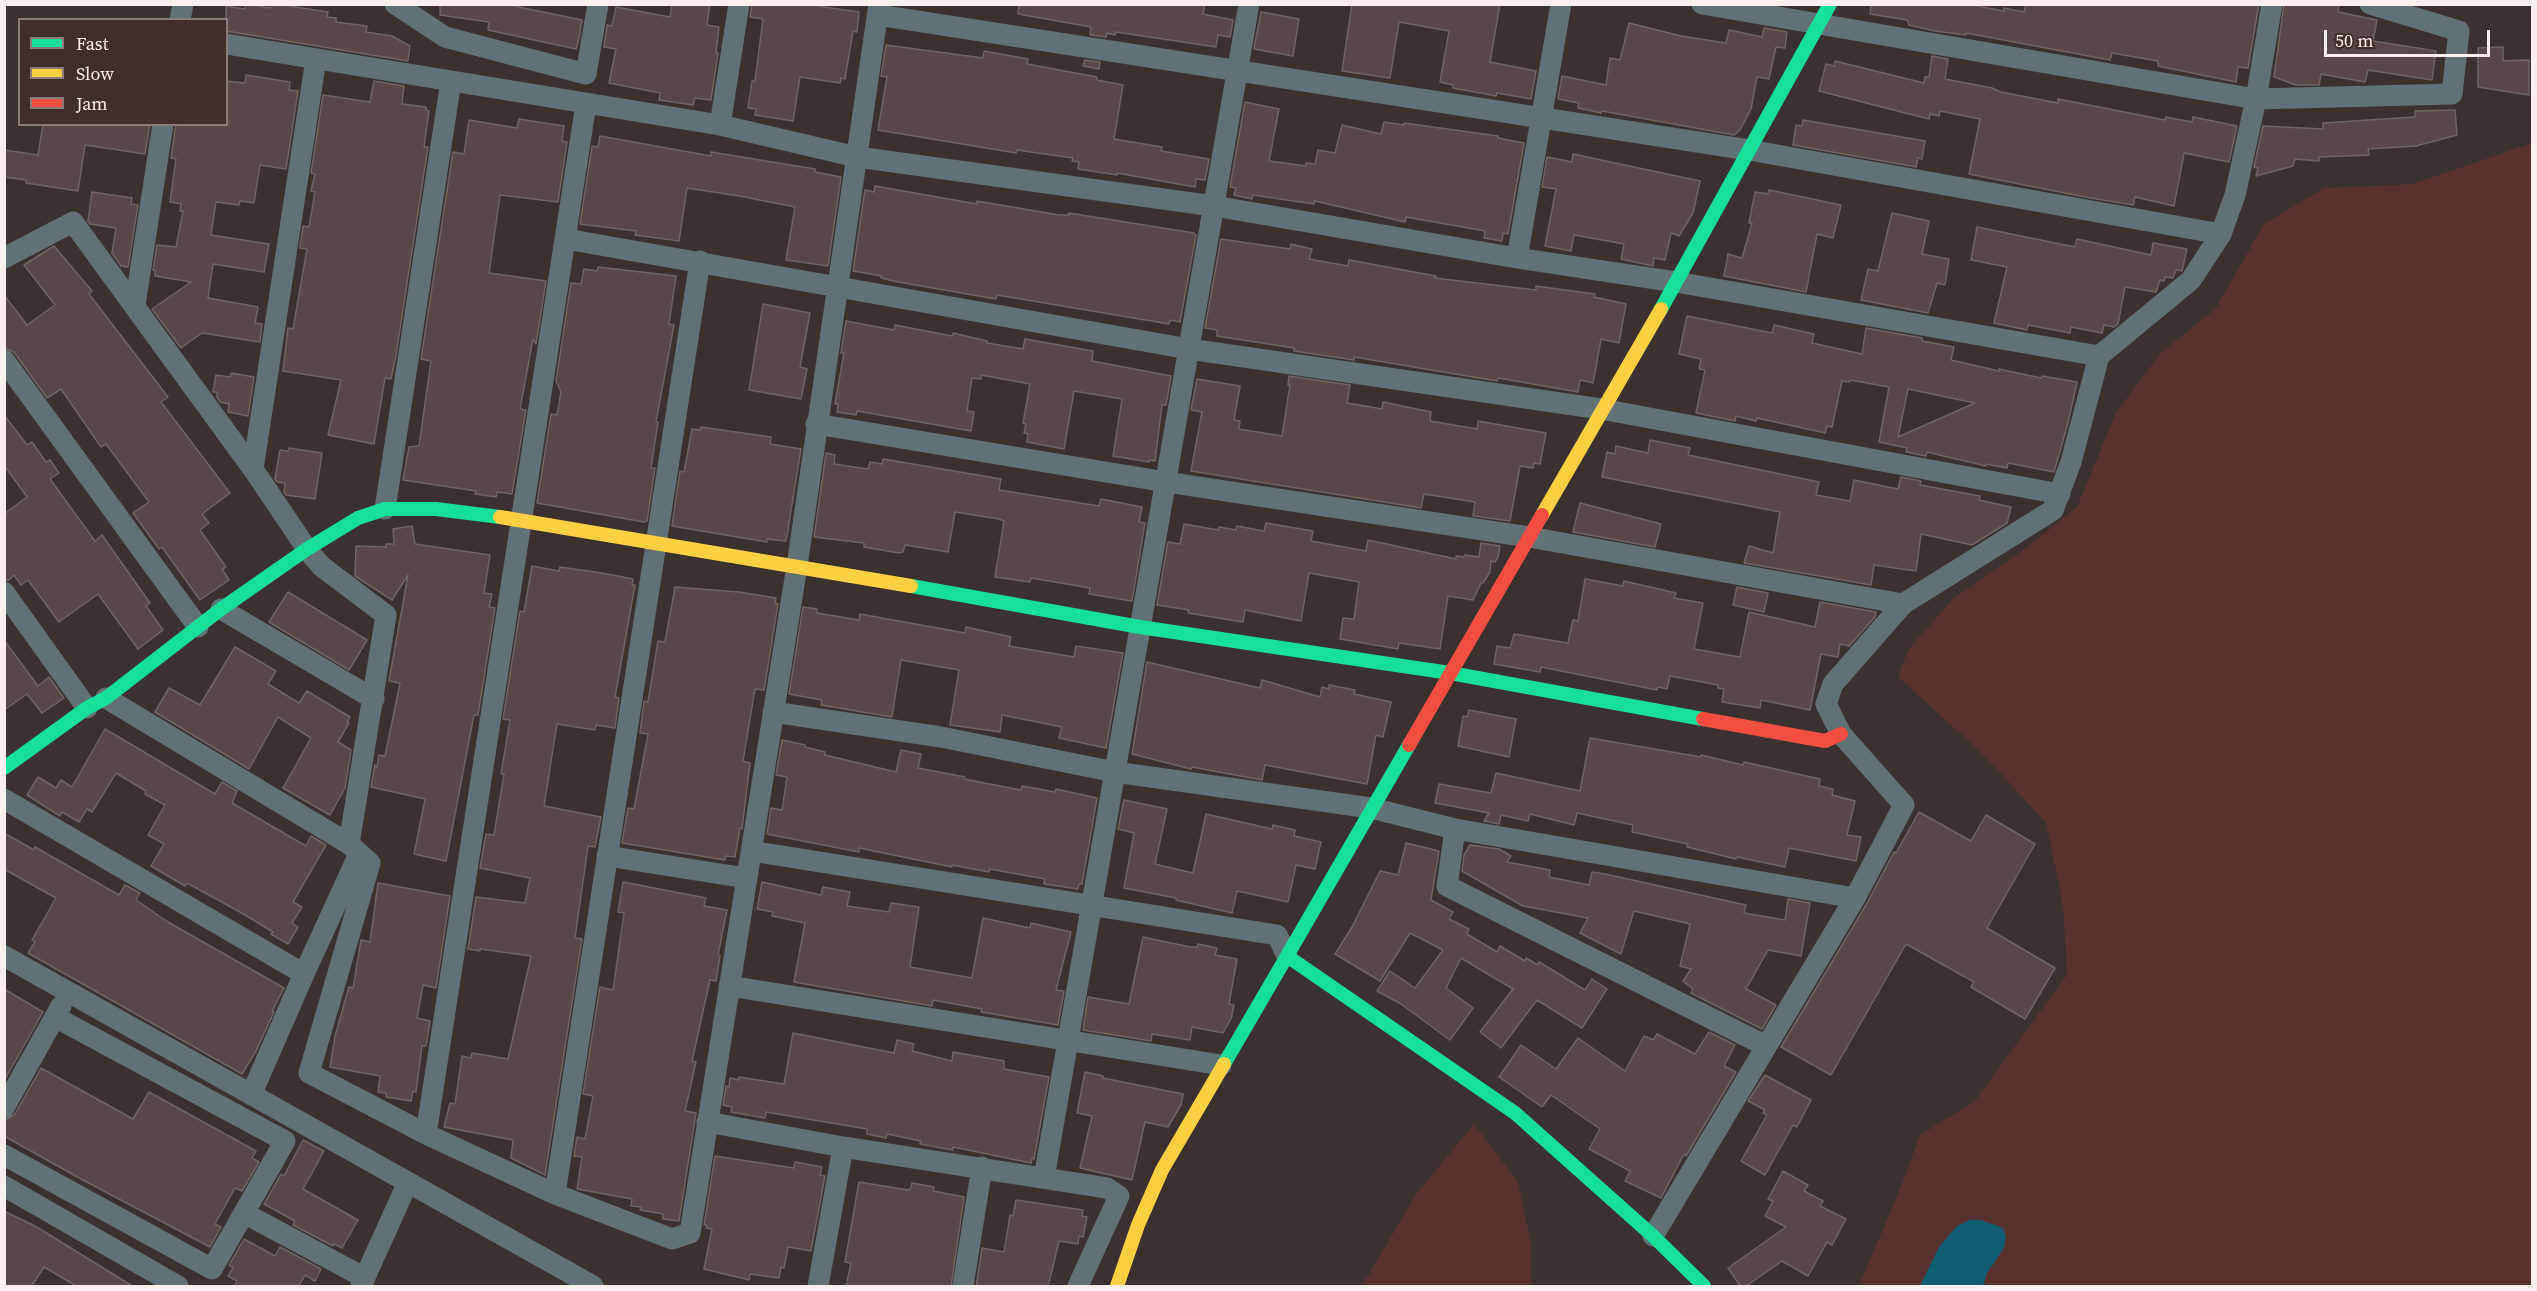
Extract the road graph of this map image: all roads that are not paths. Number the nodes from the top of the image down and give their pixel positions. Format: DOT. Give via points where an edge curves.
graph roads {
  1 [pos="395,4"];
  2 [pos="598,4"];
  3 [pos="740,4"];
  4 [pos="1249,4"];
  5 [pos="1561,4"];
  6 [pos="1702,4"];
  7 [pos="1830,4"];
  8 [pos="2272,4"];
  9 [pos="2370,4"];
  10 [pos="878,10"];
  11 [pos="1820,23"];
  12 [pos="228,44"];
  13 [pos="316,59"];
  14 [pos="1237,72"];
  15 [pos="451,81"];
  16 [pos="2256,99"];
  17 [pos="586,104"];
  18 [pos="1541,118"];
  19 [pos="720,125"];
  20 [pos="163,126"];
  21 [pos="1749,150"];
  22 [pos="856,156"];
  23 [pos="1214,206"];
  24 [pos="2221,234"];
  25 [pos="566,239"];
  26 [pos="4,258"];
  27 [pos="1517,258"];
  28 [pos="700,261"];
  29 [pos="1676,282"];
  30 [pos="837,285"];
  31 [pos="135,305"];
  32 [pos="1189,349"];
  33 [pos="2098,356"];
  34 [pos="4,360"];
  35 [pos="1601,409"];
  36 [pos="816,424"];
  37 [pos="253,469"];
  38 [pos="1166,482"];
  39 [pos="2060,494"];
  40 [pos="385,509"];
  41 [pos="522,520"];
  42 [pos="1529,537"];
  43 [pos="656,544"];
  44 [pos="308,549"];
  45 [pos="797,566"];
  46 [pos="4,592"];
  47 [pos="1903,604"];
  48 [pos="221,609"];
  49 [pos="198,627"];
  50 [pos="1140,627"];
  51 [pos="1450,673"];
  52 [pos="106,698"];
  53 [pos="374,699"];
  54 [pos="87,708"];
  55 [pos="773,712"];
  56 [pos="1840,734"];
  57 [pos="4,768"];
  58 [pos="1115,772"];
  59 [pos="4,799"];
  60 [pos="1371,808"];
  61 [pos="1455,829"];
  62 [pos="354,849"];
  63 [pos="751,851"];
  64 [pos="607,856"];
  65 [pos="746,878"];
  66 [pos="1855,898"];
  67 [pos="1092,905"];
  68 [pos="4,956"];
  69 [pos="1287,956"];
  70 [pos="304,974"];
  71 [pos="729,986"];
  72 [pos="69,992"];
  73 [pos="55,1017"];
  74 [pos="1068,1041"];
  75 [pos="1766,1046"];
  76 [pos="1221,1065"];
  77 [pos="252,1095"];
  78 [pos="4,1108"];
  79 [pos="707,1122"];
  80 [pos="426,1134"];
  81 [pos="843,1147"];
  82 [pos="4,1155"];
  83 [pos="982,1167"];
  84 [pos="1044,1178"];
  85 [pos="408,1182"];
  86 [pos="4,1186"];
  87 [pos="555,1194"];
  88 [pos="244,1213"];
  89 [pos="1653,1236"];
  90 [pos="363,1282"];
  91 [pos="178,1287"];
  92 [pos="593,1287"];
  93 [pos="818,1287"];
  94 [pos="963,1287"];
  95 [pos="1078,1287"];
  96 [pos="1117,1287"];
  97 [pos="1704,1287"];
  1 -- 2 [label="street" via="445,37 586,74"];
  3 -- 19 [label="street"];
  4 -- 14 [label="street"];
  5 -- 18 [label="street"];
  6 -- 11 [label="street"];
  7 -- 11 [label="street"];
  8 -- 16 [label="street"];
  9 -- 16 [label="street" via="2459,31 2452,94"];
  10 -- 14 [label="street"];
  10 -- 22 [label="street"];
  11 -- 16 [label="street"];
  11 -- 21 [label="street"];
  12 -- 13 [label="street"];
  13 -- 15 [label="street"];
  13 -- 37 [label="street"];
  14 -- 18 [label="street"];
  14 -- 23 [label="street"];
  15 -- 17 [label="street"];
  15 -- 40 [label="street"];
  16 -- 24 [label="street" via="2235,195"];
  17 -- 19 [label="street"];
  17 -- 25 [label="street"];
  18 -- 21 [label="street"];
  18 -- 27 [label="street"];
  19 -- 22 [label="street"];
  20 -- 31 [label="street"];
  21 -- 24 [label="street"];
  21 -- 29 [label="street"];
  22 -- 23 [label="street"];
  22 -- 30 [label="street"];
  23 -- 27 [label="street"];
  23 -- 32 [label="street"];
  24 -- 33 [label="street" via="2191,280"];
  25 -- 28 [label="street"];
  25 -- 41 [label="street"];
  26 -- 31 [label="street" via="73,222"];
  27 -- 29 [label="street"];
  28 -- 30 [label="street"];
  28 -- 43 [label="street"];
  29 -- 33 [label="street"];
  29 -- 35 [label="street"];
  30 -- 32 [label="street"];
  30 -- 36 [label="street"];
  31 -- 37 [label="street"];
  32 -- 35 [label="street"];
  32 -- 38 [label="street"];
  33 -- 39 [label="street"];
  34 -- 49 [label="street"];
  35 -- 39 [label="street"];
  35 -- 42 [label="street"];
  36 -- 38 [label="street"];
  36 -- 45 [label="street"];
  37 -- 44 [label="street"];
  38 -- 42 [label="street"];
  38 -- 50 [label="street"];
  39 -- 47 [label="street" via="2053,510"];
  40 -- 41 [label="street" via="436,509"];
  40 -- 44 [label="street" via="358,518"];
  41 -- 43 [label="street"];
  41 -- 80 [label="street"];
  42 -- 47 [label="street"];
  42 -- 51 [label="street"];
  43 -- 45 [label="street"];
  43 -- 64 [label="street"];
  44 -- 48 [label="street"];
  44 -- 53 [label="street" via="321,566 386,615"];
  45 -- 50 [label="street"];
  45 -- 55 [label="street"];
  46 -- 54 [label="street"];
  47 -- 56 [label="street" via="1833,684 1826,704"];
  48 -- 49 [label="street"];
  48 -- 53 [label="street"];
  49 -- 52 [label="street"];
  50 -- 51 [label="street"];
  50 -- 58 [label="street"];
  51 -- 56 [label="street" via="1825,741"];
  51 -- 60 [label="street"];
  52 -- 54 [label="street"];
  52 -- 62 [label="street"];
  53 -- 62 [label="street"];
  54 -- 57 [label="street"];
  55 -- 58 [label="street" via="941,737"];
  55 -- 63 [label="street"];
  56 -- 66 [label="street" via="1904,805"];
  58 -- 60 [label="street"];
  58 -- 67 [label="street"];
  59 -- 70 [label="street"];
  60 -- 61 [label="street"];
  60 -- 69 [label="street"];
  61 -- 66 [label="street"];
  61 -- 75 [label="street" via="1447,886"];
  62 -- 70 [label="street"];
  62 -- 80 [label="street" via="370,863 309,1073"];
  63 -- 65 [label="street"];
  63 -- 67 [label="street"];
  64 -- 65 [label="street"];
  64 -- 87 [label="street"];
  65 -- 71 [label="street"];
  66 -- 75 [label="street"];
  67 -- 69 [label="street" via="1277,935"];
  67 -- 74 [label="street"];
  68 -- 72 [label="street"];
  69 -- 76 [label="street"];
  69 -- 89 [label="street" via="1515,1113"];
  70 -- 77 [label="street"];
  71 -- 74 [label="street"];
  71 -- 79 [label="street"];
  72 -- 73 [label="street"];
  72 -- 77 [label="street"];
  73 -- 78 [label="street"];
  73 -- 88 [label="street" via="285,1141"];
  74 -- 76 [label="street"];
  74 -- 84 [label="street"];
  75 -- 89 [label="street"];
  76 -- 96 [label="street" via="1162,1170"];
  77 -- 85 [label="street"];
  79 -- 81 [label="street"];
  79 -- 87 [label="street" via="690,1233 672,1239"];
  80 -- 87 [label="street"];
  81 -- 83 [label="street"];
  81 -- 93 [label="street"];
  82 -- 88 [label="street" via="212,1269"];
  83 -- 84 [label="street"];
  83 -- 94 [label="street"];
  84 -- 95 [label="street" via="1107,1188 1119,1196"];
  85 -- 90 [label="street"];
  85 -- 92 [label="street"];
  86 -- 91 [label="street"];
  88 -- 90 [label="street"];
  89 -- 97 [label="street"];
}
